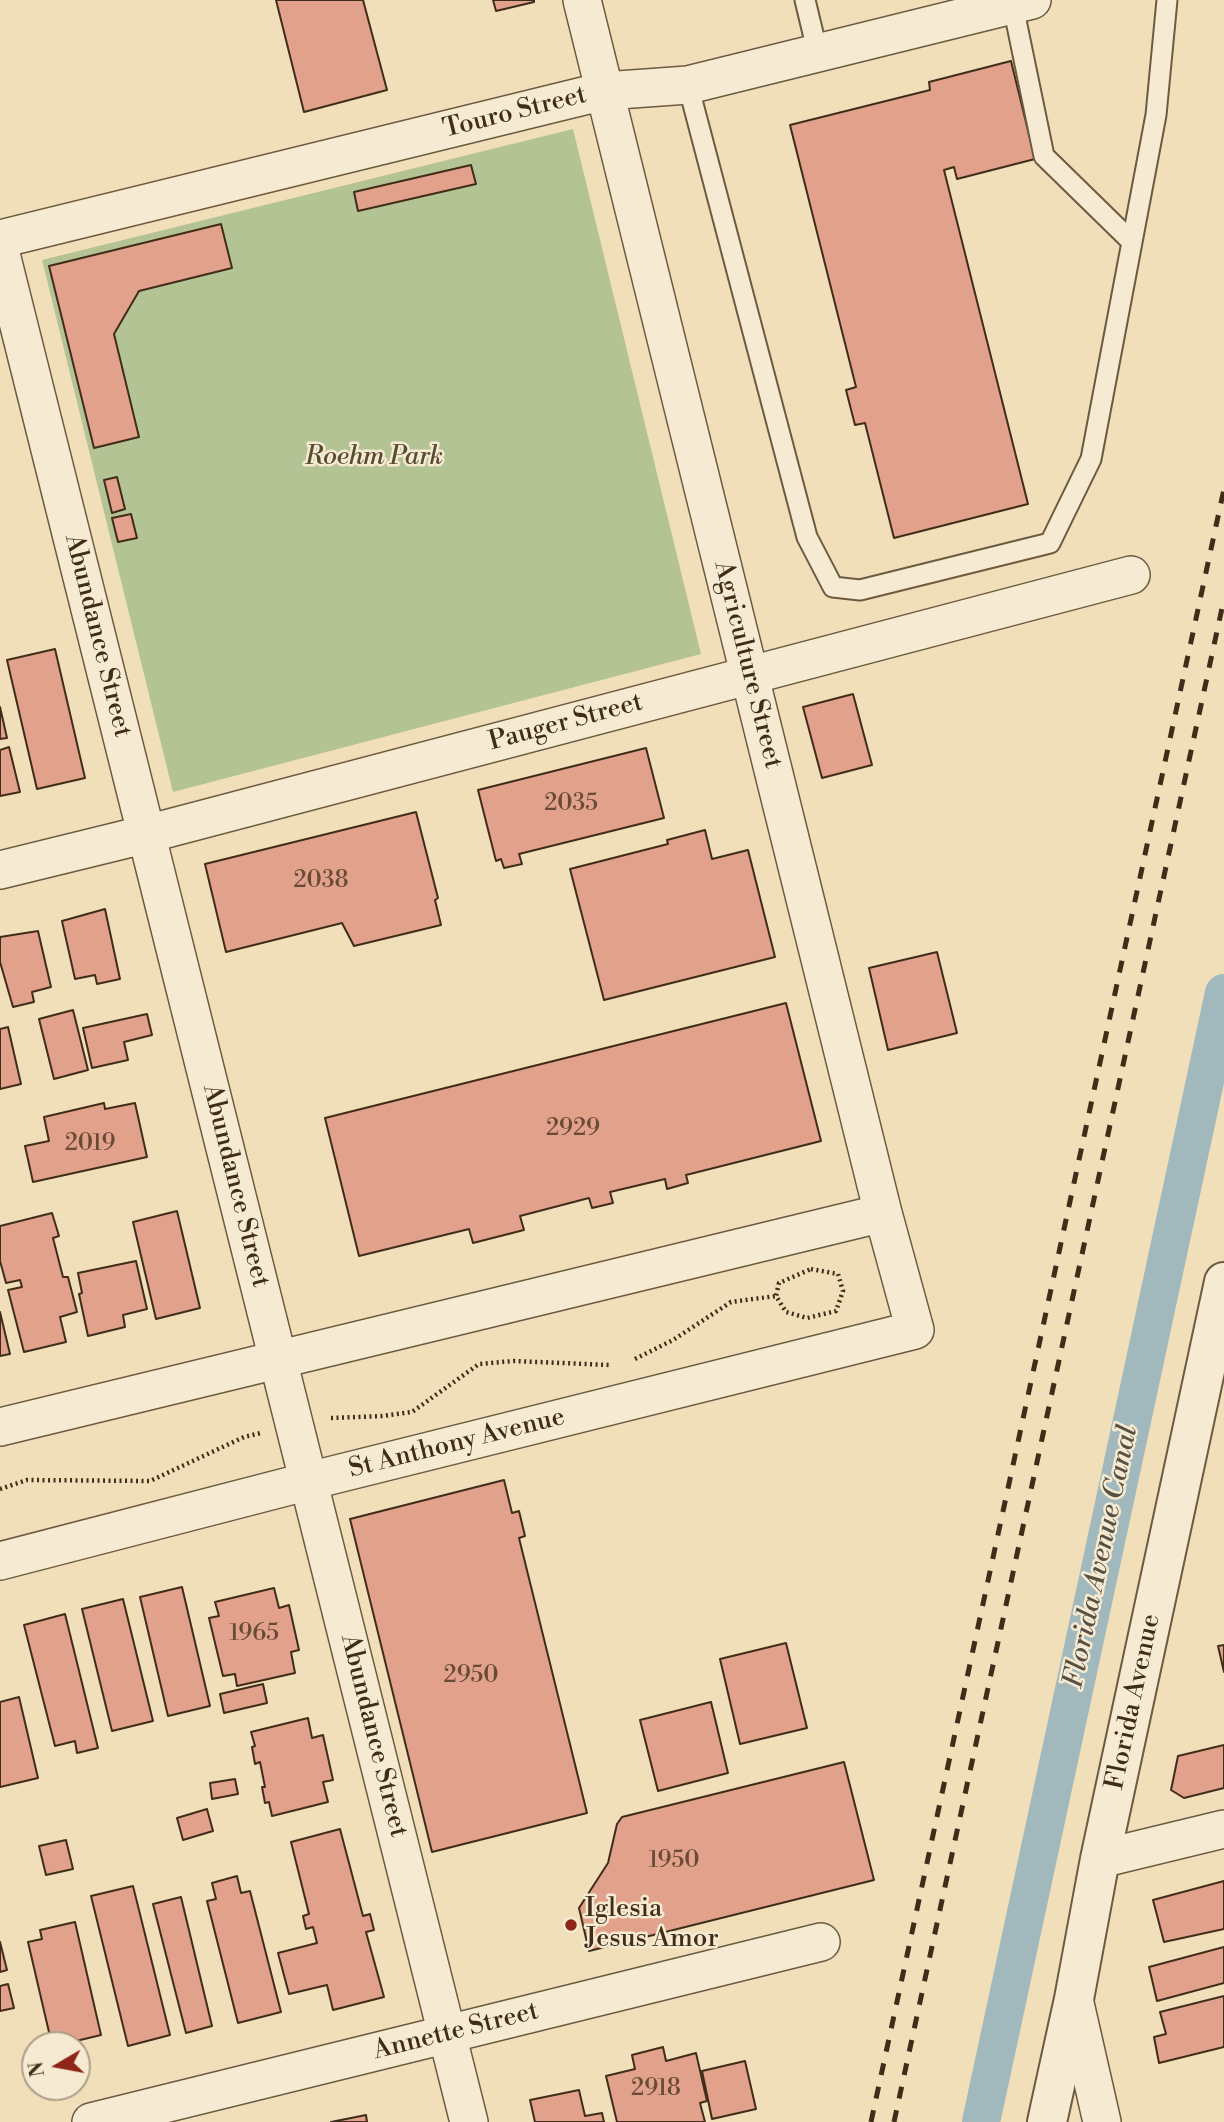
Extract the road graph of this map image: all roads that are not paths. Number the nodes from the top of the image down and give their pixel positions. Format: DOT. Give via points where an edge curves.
graph roads {
  1 [pos="582,0"];
  2 [pos="805,0"];
  3 [pos="1167,0"];
  4 [pos="1022,3"];
  5 [pos="818,54"];
  6 [pos="688,85"];
  7 [pos="604,91"];
  8 [pos="0,239"];
  9 [pos="1132,242"];
  10 [pos="0,250"];
  11 [pos="1132,575"];
  12 [pos="750,675"];
  13 [pos="146,834"];
  14 [pos="0,870"];
  15 [pos="883,1213"];
  16 [pos="1224,1282"];
  17 [pos="915,1330"];
  18 [pos="278,1359"];
  19 [pos="0,1427"];
  20 [pos="309,1481"];
  21 [pos="0,1561"];
  22 [pos="1224,1829"];
  23 [pos="1100,1859"];
  24 [pos="821,1942"];
  25 [pos="1074,2000"];
  26 [pos="448,2034"];
  27 [pos="91,2122"];
  28 [pos="469,2122"];
  29 [pos="1047,2122"];
  30 [pos="1102,2122"];
  1 -- 7 [label="street, Agriculture Street"];
  2 -- 5 [label="lane"];
  3 -- 9 [label="lane" via="1156,115"];
  4 -- 5 [label="street, Touro Street"];
  4 -- 9 [label="lane" via="1044,156"];
  5 -- 6 [label="street, Touro Street"];
  6 -- 7 [label="street, Touro Street"];
  6 -- 9 [label="lane" via="807,537 833,587 860,590 1049,543 1091,459"];
  7 -- 8 [label="street, Touro Street"];
  7 -- 12 [label="street, Agriculture Street"];
  10 -- 13 [label="street, Abundance Street"];
  11 -- 12 [label="street, Pauger Street"];
  12 -- 13 [label="street, Pauger Street"];
  12 -- 15 [label="street, Agriculture Street"];
  13 -- 14 [label="street, Pauger Street"];
  13 -- 18 [label="street, Abundance Street"];
  15 -- 17 [label="street, Agriculture Street"];
  15 -- 18 [label="street"];
  16 -- 23 [label="street, Florida Avenue"];
  17 -- 20 [label="street, St Anthony Avenue"];
  18 -- 19 [label="street"];
  18 -- 20 [label="street, Abundance Street"];
  20 -- 21 [label="street, St Anthony Avenue"];
  20 -- 26 [label="street, Abundance Street"];
  22 -- 23 [label="street"];
  23 -- 25 [label="street, Florida Avenue"];
  24 -- 26 [label="street, Annette Street"];
  25 -- 29 [label="street, Florida Avenue"];
  25 -- 30 [label="street"];
  26 -- 27 [label="street, Annette Street"];
  26 -- 28 [label="street, Abundance Street"];
}
